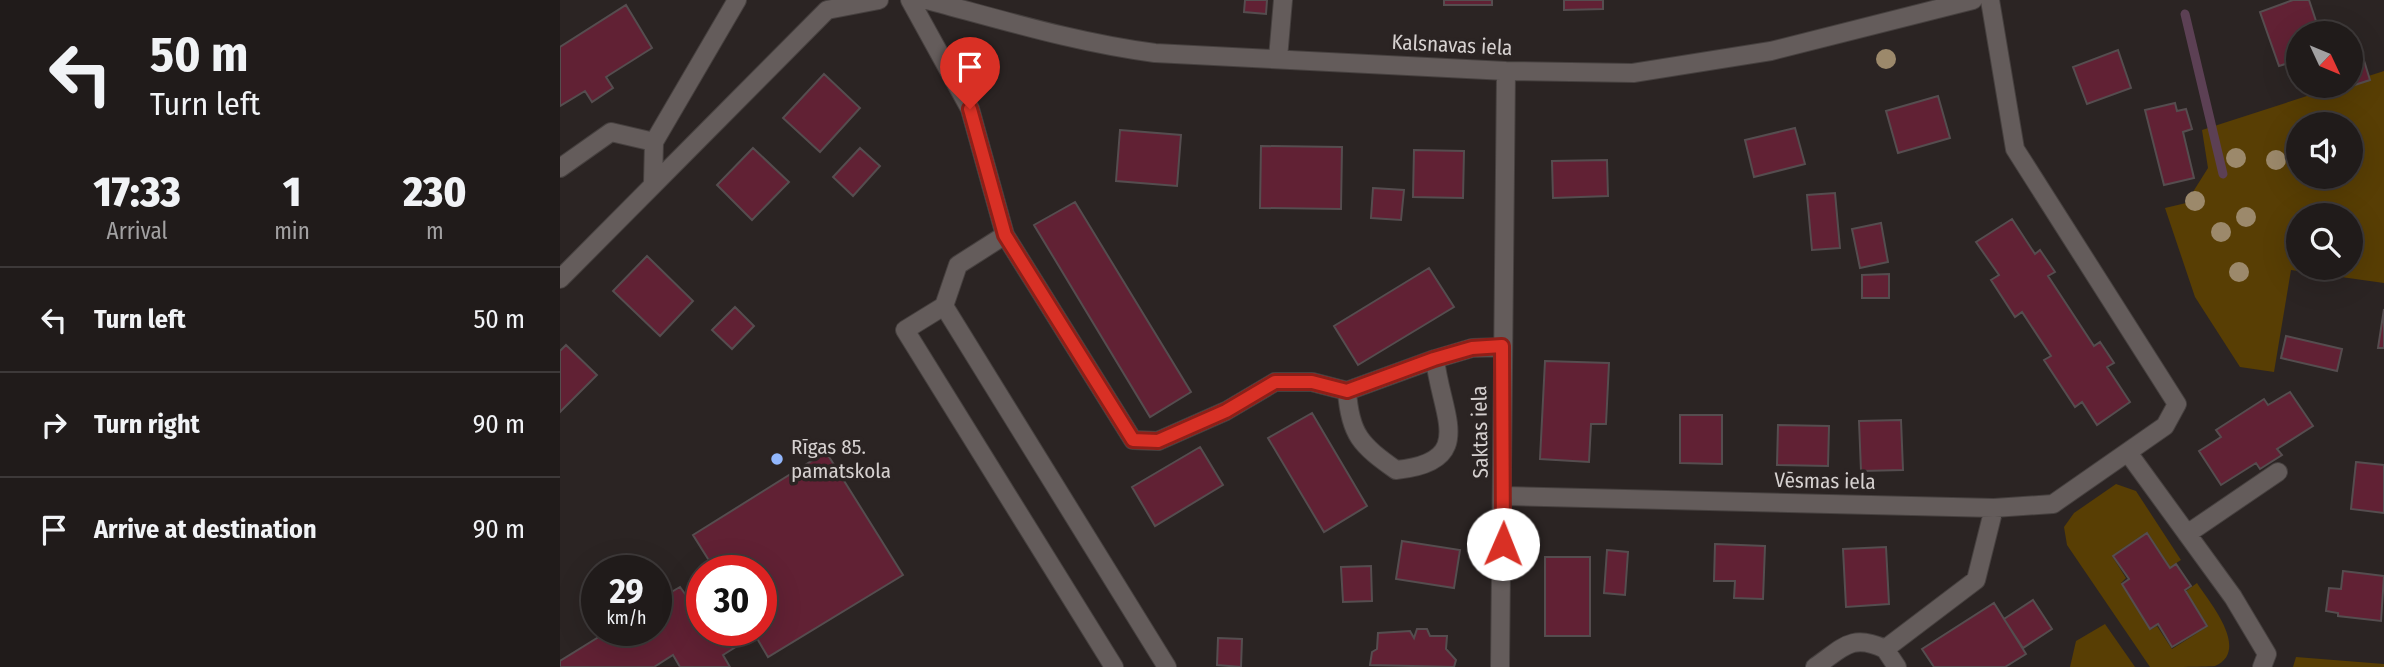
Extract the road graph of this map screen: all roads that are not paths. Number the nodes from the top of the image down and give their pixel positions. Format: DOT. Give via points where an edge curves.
graph roads {
  1 [pos="737,0"];
  2 [pos="880,0"];
  3 [pos="910,0"];
  4 [pos="927,0"];
  5 [pos="1283,0"];
  6 [pos="1973,0"];
  7 [pos="1990,0"];
  8 [pos="1278,58"];
  9 [pos="1506,71"];
  10 [pos="654,142"];
  11 [pos="560,168"];
  12 [pos="653,183"];
  13 [pos="1005,235"];
  14 [pos="560,279"];
  15 [pos="944,306"];
  16 [pos="1502,346"];
  17 [pos="1434,359"];
  18 [pos="1347,391"];
  19 [pos="2129,454"];
  20 [pos="2278,472"];
  21 [pos="1503,496"];
  22 [pos="1994,508"];
  23 [pos="2187,534"];
  24 [pos="1885,649"];
  25 [pos="1114,667"];
  26 [pos="1167,667"];
  27 [pos="1500,667"];
  28 [pos="1815,667"];
  29 [pos="1897,667"];
  30 [pos="2262,667"];
  1 -- 10 [label="street"];
  2 -- 12 [label="street" via="827,10"];
  3 -- 13 [label="street" via="970,109"];
  4 -- 8 [label="street, Kalsnavas iela" via="1101,46"];
  5 -- 8 [label="street"];
  6 -- 9 [label="street, Kalsnavas iela" via="1771,51 1633,73"];
  7 -- 19 [label="street, Vēsmas iela" via="2015,149 2177,404 2165,426"];
  8 -- 9 [label="street, Kalsnavas iela"];
  9 -- 16 [label="street, Saktas iela"];
  10 -- 11 [label="street" via="611,132"];
  10 -- 12 [label="street"];
  12 -- 14 [label="street"];
  13 -- 15 [label="street" via="958,265"];
  13 -- 18 [label="street" via="1133,440 1158,441 1226,411 1275,382 1312,382"];
  15 -- 25 [label="street" via="905,330"];
  15 -- 26 [label="street"];
  16 -- 17 [label="street" via="1472,348"];
  16 -- 21 [label="street, Saktas iela"];
  17 -- 18 [label="street"];
  17 -- 18 [label="street" via="1450,442 1441,457 1423,468 1396,470 1368,450 1349,421"];
  19 -- 22 [label="street, Vēsmas iela" via="2053,504"];
  19 -- 23 [label="street"];
  20 -- 23 [label="street"];
  21 -- 22 [label="street, Vēsmas iela"];
  21 -- 27 [label="street, Saktas iela"];
  22 -- 24 [label="street" via="1976,580"];
  23 -- 30 [label="street" via="2267,654"];
  24 -- 28 [label="street" via="1852,641"];
  24 -- 29 [label="street"];
}
